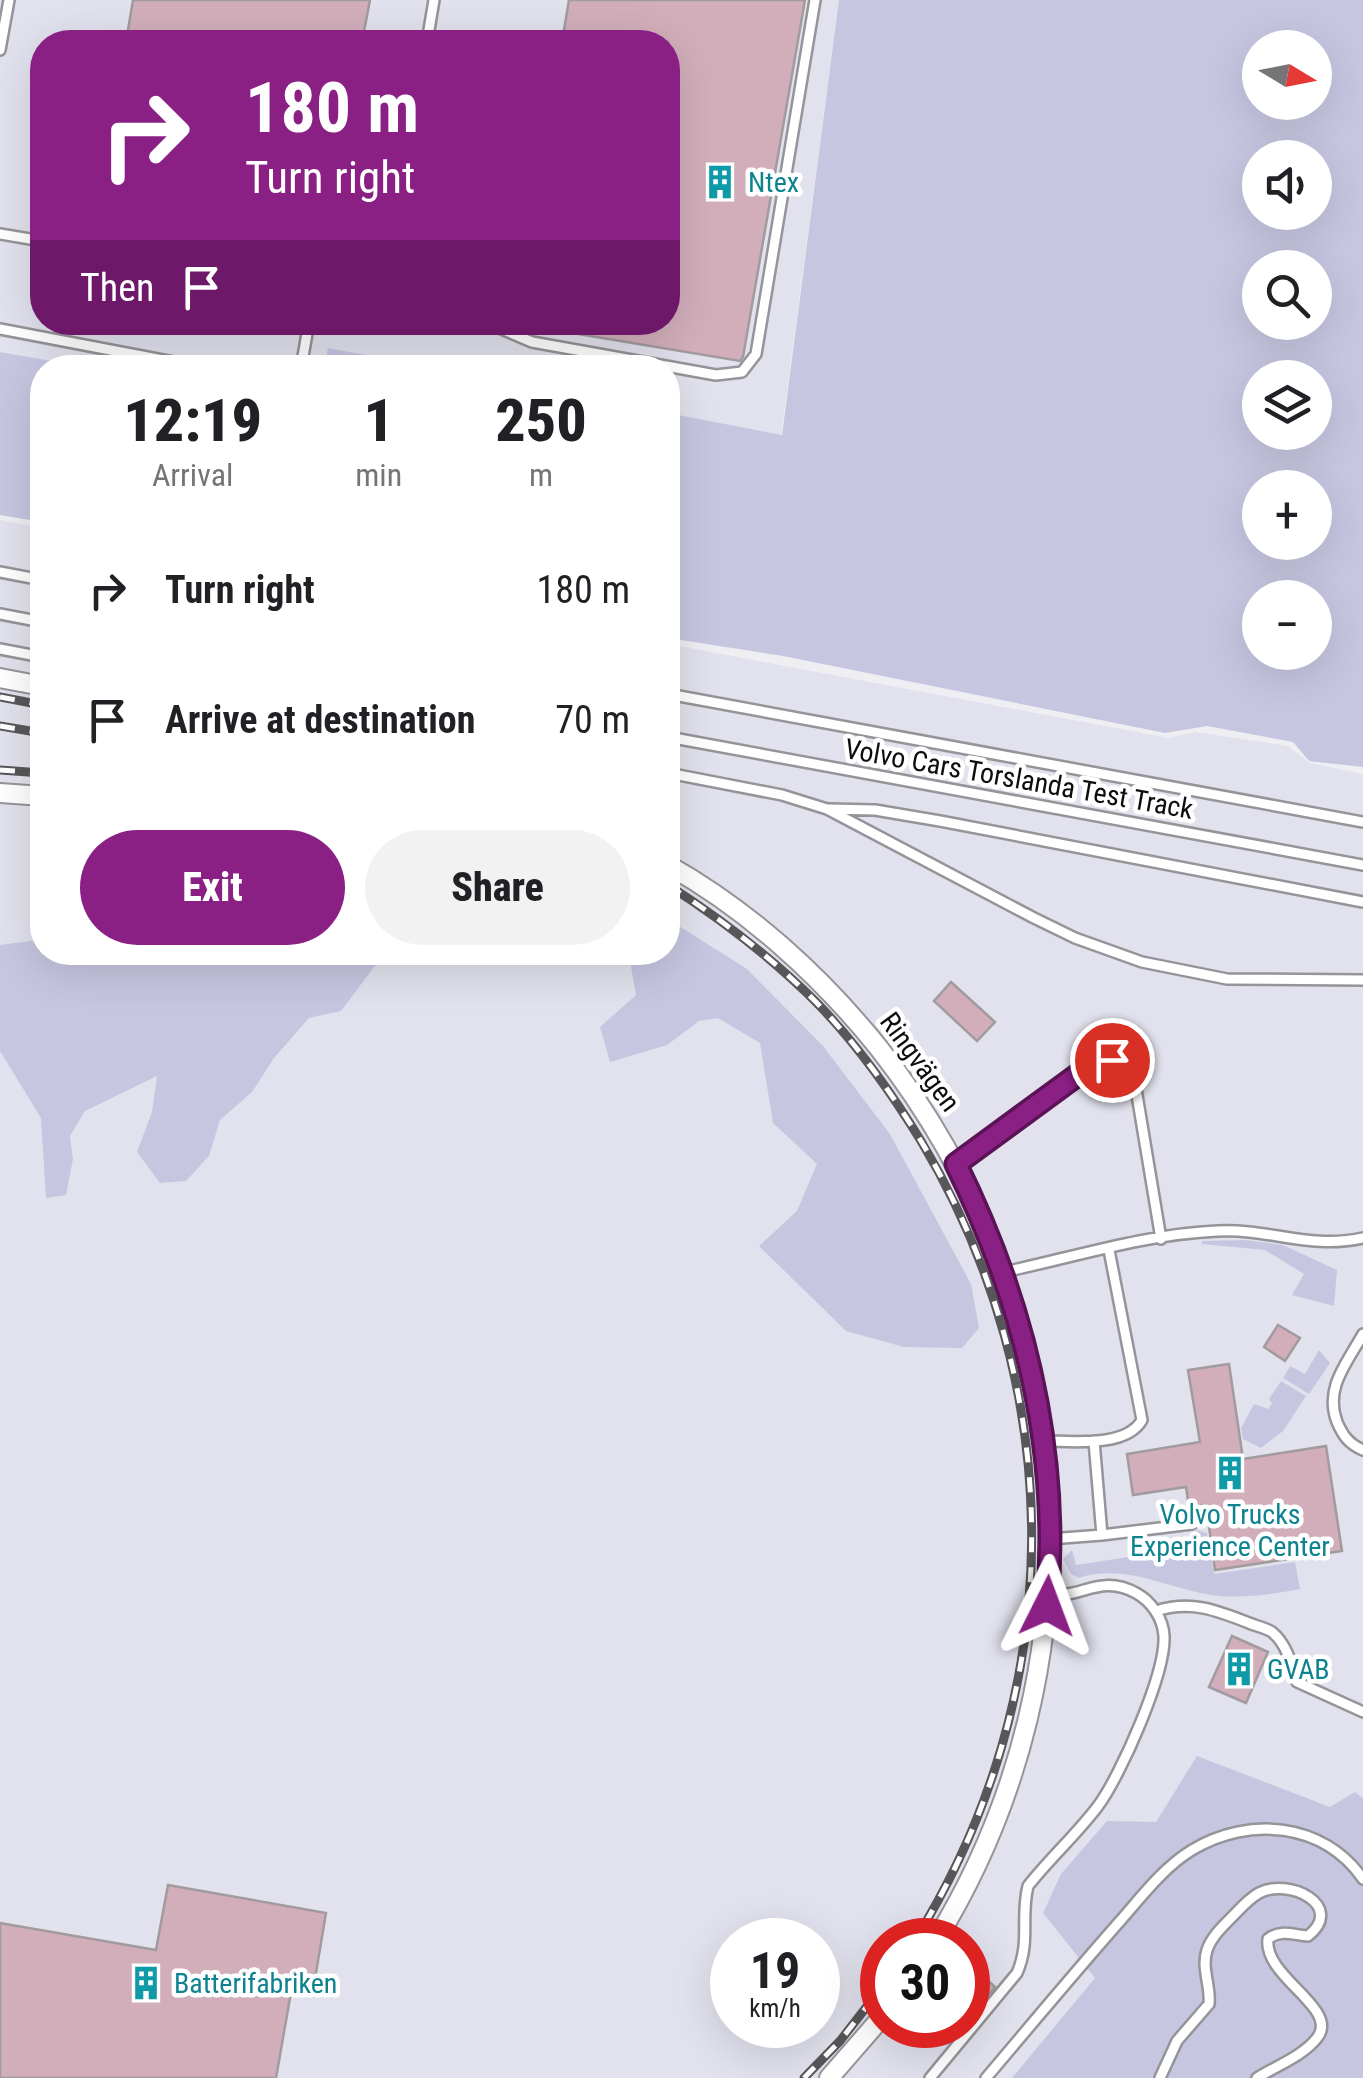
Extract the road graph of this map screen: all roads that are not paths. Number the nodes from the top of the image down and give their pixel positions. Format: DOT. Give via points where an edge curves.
graph roads {
  1 [pos="9,0"];
  2 [pos="434,0"];
  3 [pos="815,0"];
  4 [pos="429,30"];
  5 [pos="0,50"];
  6 [pos="0,234"];
  7 [pos="30,239"];
  8 [pos="0,329"];
  9 [pos="30,335"];
  10 [pos="32,335"];
  11 [pos="516,335"];
  12 [pos="137,355"];
  13 [pos="604,355"];
  14 [pos="680,369"];
  15 [pos="0,572"];
  16 [pos="30,578"];
  17 [pos="0,614"];
  18 [pos="30,620"];
  19 [pos="0,649"];
  20 [pos="30,655"];
  21 [pos="0,678"];
  22 [pos="30,684"];
  23 [pos="680,696"];
  24 [pos="680,739"];
  25 [pos="680,774"];
  26 [pos="0,793"];
  27 [pos="30,795"];
  28 [pos="827,809"];
  29 [pos="1363,822"];
  30 [pos="1363,865"];
  31 [pos="680,873"];
  32 [pos="1363,902"];
  33 [pos="1363,980"];
  34 [pos="956,1164"];
  35 [pos="1363,1238"];
  36 [pos="1162,1239"];
  37 [pos="1109,1250"];
  38 [pos="1004,1272"];
  39 [pos="1363,1334"];
  40 [pos="1044,1441"];
  41 [pos="1094,1441"];
  42 [pos="1363,1450"];
  43 [pos="1192,1524"];
  44 [pos="1102,1535"];
  45 [pos="1050,1539"];
  46 [pos="1048,1594"];
  47 [pos="1156,1611"];
  48 [pos="1363,1712"];
  49 [pos="1363,1878"];
  50 [pos="948,1918"];
  51 [pos="860,2042"];
  52 [pos="829,2078"];
  53 [pos="930,2078"];
  54 [pos="986,2078"];
  55 [pos="1160,2078"];
  56 [pos="1257,2078"];
  1 -- 5 [label="lane"];
  2 -- 4 [label="lane"];
  3 -- 14 [label="lane" via="756,354 742,372"];
  6 -- 7 [label="lane"];
  8 -- 9 [label="lane"];
  10 -- 12 [label="lane"];
  11 -- 13 [label="lane"];
  15 -- 16 [label="lane"];
  17 -- 18 [label="lane"];
  19 -- 20 [label="lane"];
  21 -- 22 [label="street"];
  23 -- 29 [label="lane, Volvo Cars Torslanda Test Track"];
  24 -- 30 [label="lane, Volvo Cars Torslanda Test Track"];
  25 -- 28 [label="lane"];
  26 -- 27 [label="street"];
  28 -- 32 [label="lane" via="875,810"];
  28 -- 33 [label="lane" via="1048,924 1142,962 1227,979"];
  31 -- 34 [label="street, Ringvägen" via="763,931 834,998 905,1082"];
  34 -- 36 [label="lane" via="1087,1068 1120,1062 1135,1082"];
  34 -- 38 [label="street, Ringvägen"];
  35 -- 36 [label="lane" via="1306,1243 1222,1230"];
  36 -- 37 [label="lane"];
  37 -- 38 [label="lane"];
  37 -- 41 [label="lane" via="1142,1420 1128,1434"];
  38 -- 40 [label="street, Ringvägen"];
  39 -- 42 [label="lane" via="1336,1379 1331,1402 1340,1430"];
  40 -- 41 [label="lane"];
  40 -- 45 [label="street, Ringvägen"];
  41 -- 44 [label="lane"];
  43 -- 44 [label="lane"];
  44 -- 45 [label="lane"];
  45 -- 46 [label="street, Ringvägen"];
  46 -- 47 [label="lane" via="1120,1586"];
  46 -- 50 [label="street, Ringvägen" via="1038,1674 1015,1764"];
  47 -- 48 [label="lane" via="1193,1604 1273,1633 1298,1682"];
  47 -- 53 [label="lane" via="1163,1652 1115,1779 1028,1886 1026,1954 1018,1973"];
  49 -- 54 [label="lane" via="1328,1845 1286,1830 1231,1833 1190,1851 1157,1880"];
  51 -- 52 [label="street"];
  55 -- 56 [label="lane" via="1176,2041 1209,2004 1206,1960 1215,1935 1254,1896 1287,1888 1316,1903 1319,1925 1308,1936 1272,1935 1267,1950 1323,2024 1312,2043"];
}
